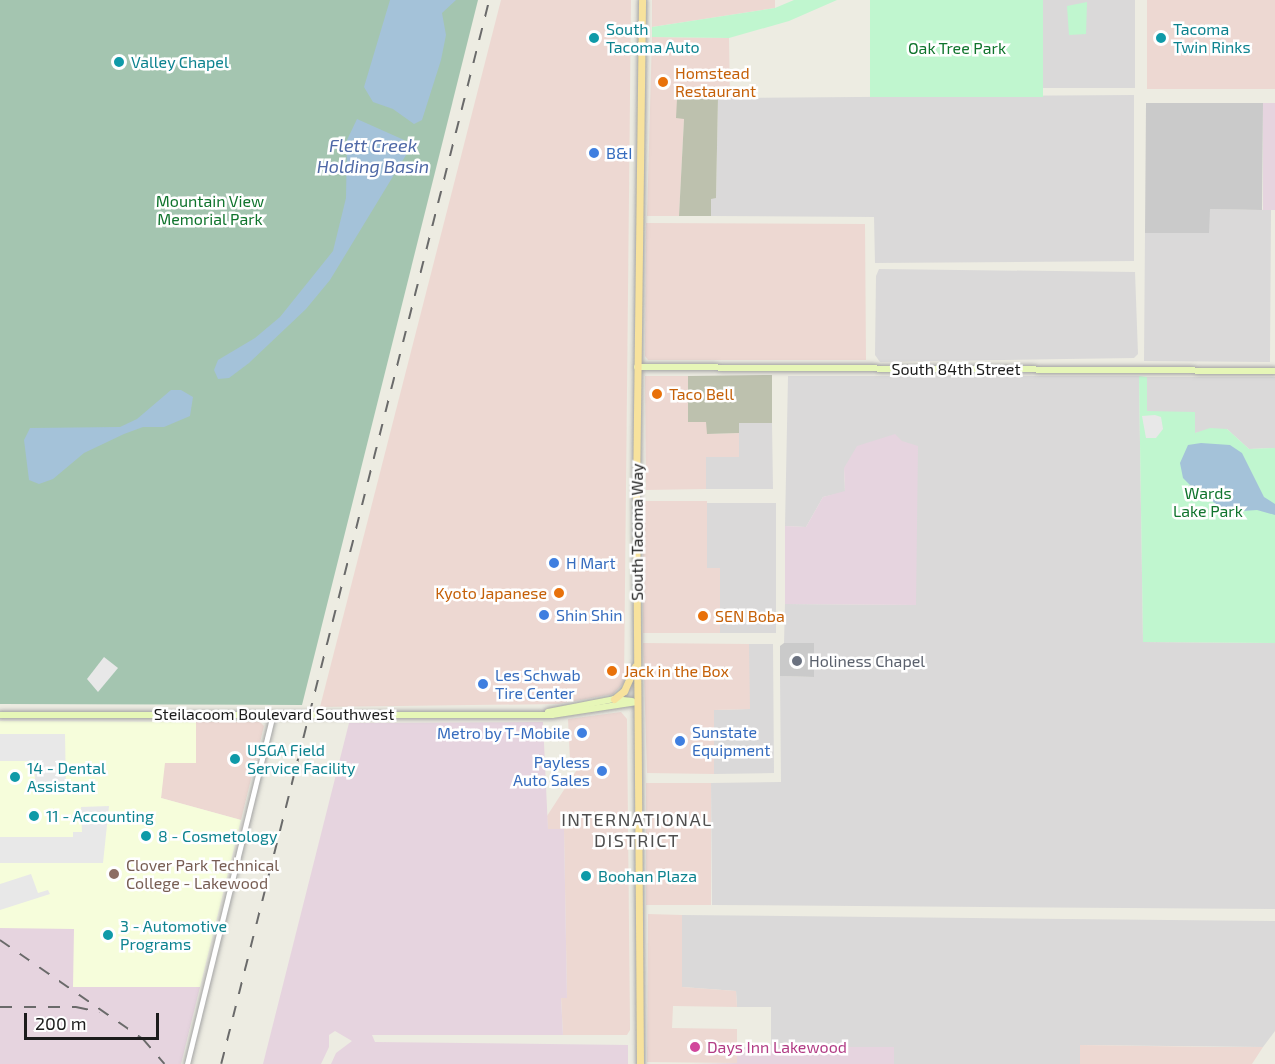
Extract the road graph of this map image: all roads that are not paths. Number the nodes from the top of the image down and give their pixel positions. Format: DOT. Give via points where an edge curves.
graph roads {
  1 [pos="642,0"];
  2 [pos="637,367"];
  3 [pos="1275,371"];
  4 [pos="637,661"];
  5 [pos="614,699"];
  6 [pos="637,702"];
  7 [pos="548,712"];
  8 [pos="273,714"];
  9 [pos="0,715"];
  10 [pos="187,1064"];
  11 [pos="640,1064"];
  1 -- 2 [label="main road, South Tacoma Way"];
  2 -- 3 [label="main road, South 84th Street"];
  2 -- 4 [label="main road, South Tacoma Way"];
  4 -- 5 [label="main road" via="627,686"];
  4 -- 6 [label="main road, South Tacoma Way"];
  5 -- 6 [label="main road, Steilacoom Boulevard Southwest"];
  5 -- 7 [label="main road, Steilacoom Boulevard Southwest" via="552,708"];
  6 -- 7 [label="main road, Steilacoom Boulevard Southwest" via="569,713"];
  6 -- 11 [label="main road, South Tacoma Way"];
  7 -- 8 [label="main road, Steilacoom Boulevard Southwest"];
  8 -- 9 [label="main road, Steilacoom Boulevard Southwest"];
  8 -- 10 [label="street"];
}
